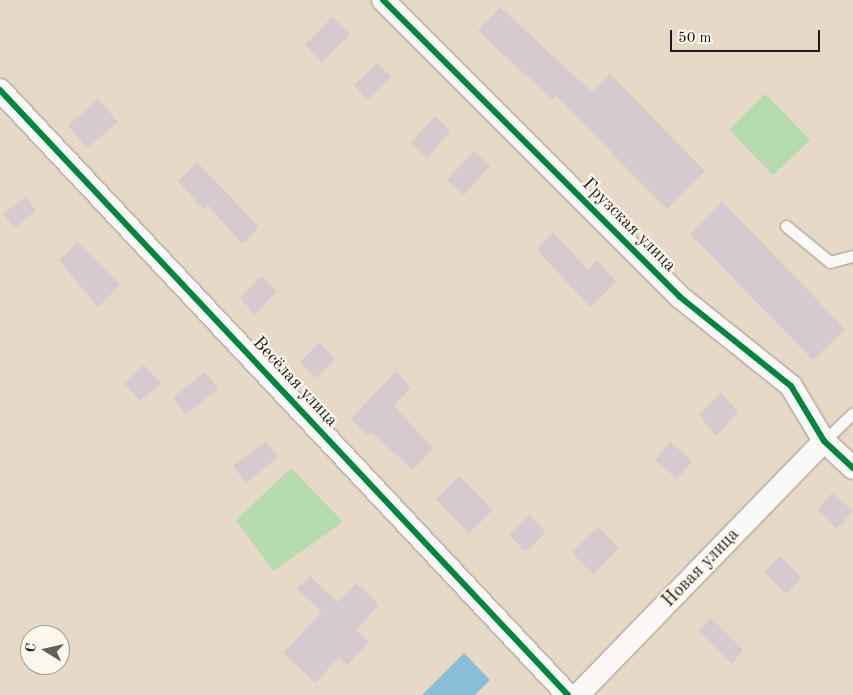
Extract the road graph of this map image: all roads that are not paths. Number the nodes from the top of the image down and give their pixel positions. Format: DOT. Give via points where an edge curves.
graph roads {
  1 [pos="383,0"];
  2 [pos="0,90"];
  3 [pos="786,226"];
  4 [pos="853,256"];
  5 [pos="853,412"];
  6 [pos="824,441"];
  7 [pos="853,468"];
  8 [pos="568,695"];
  9 [pos="578,695"];
  1 -- 6 [label="street, Грузская улица" via="680,297 791,386"];
  2 -- 8 [label="street, Весёлая улица"];
  3 -- 4 [label="lane" via="830,262"];
  5 -- 6 [label="lane"];
  6 -- 7 [label="street, Грузская улица"];
  6 -- 9 [label="street, Новая улица"];
}
